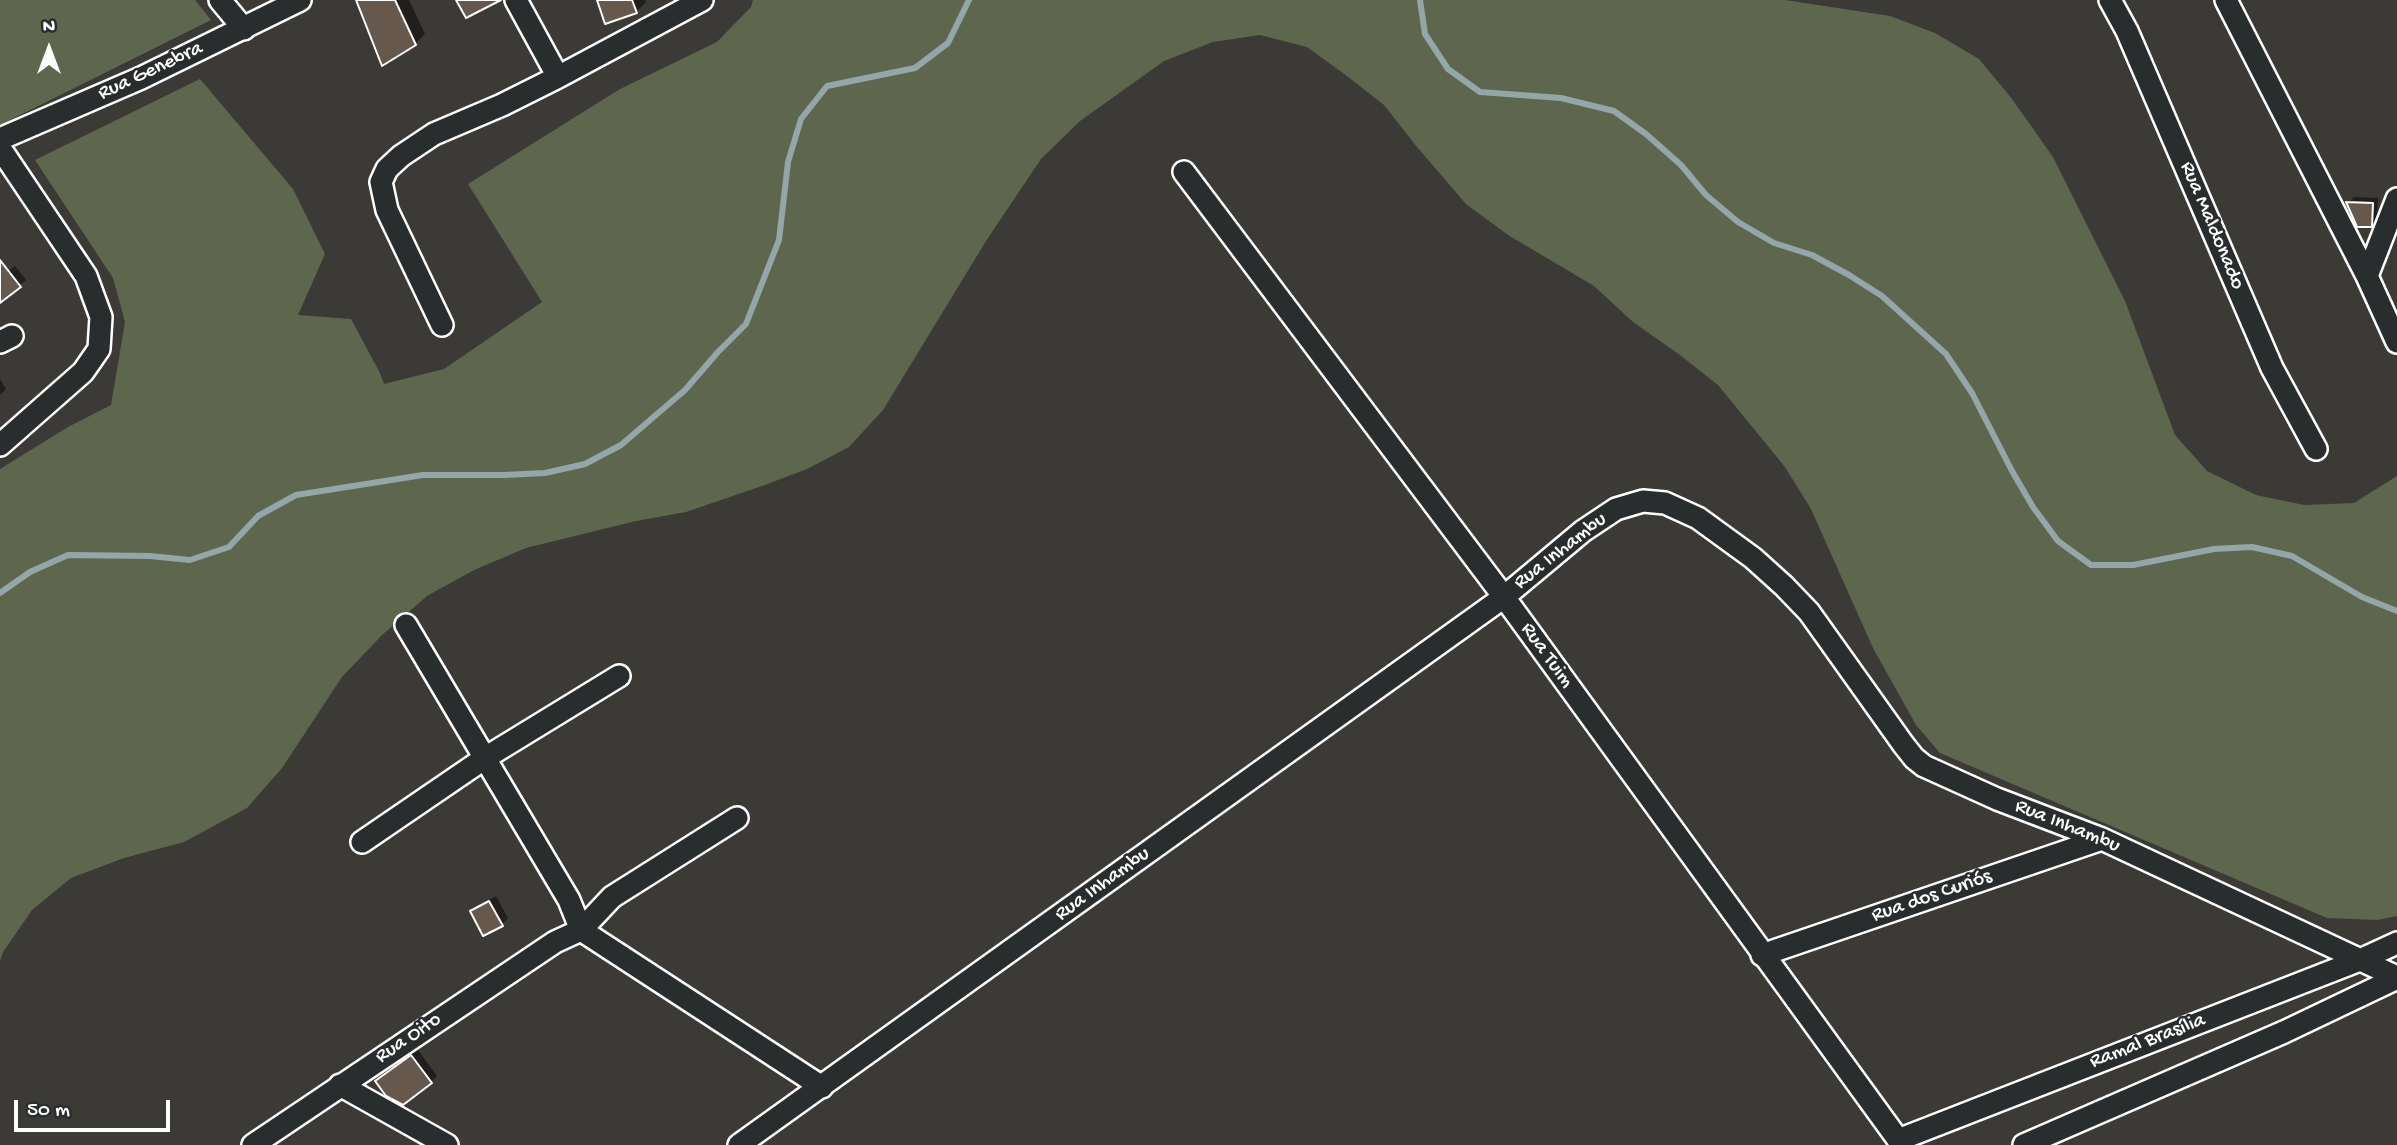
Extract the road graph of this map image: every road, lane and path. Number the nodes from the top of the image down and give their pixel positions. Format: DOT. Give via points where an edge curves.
graph roads {
  1 [pos="220,0"];
  2 [pos="300,0"];
  3 [pos="516,0"];
  4 [pos="702,0"];
  5 [pos="2110,0"];
  6 [pos="2226,0"];
  7 [pos="244,29"];
  8 [pos="558,77"];
  9 [pos="0,139"];
  10 [pos="0,148"];
  11 [pos="1184,172"];
  12 [pos="2397,199"];
  13 [pos="2367,276"];
  14 [pos="442,325"];
  15 [pos="2397,342"];
  16 [pos="0,445"];
  17 [pos="2316,449"];
  18 [pos="1504,597"];
  19 [pos="406,625"];
  20 [pos="619,676"];
  21 [pos="485,758"];
  22 [pos="737,818"];
  23 [pos="2102,839"];
  24 [pos="362,842"];
  25 [pos="573,933"];
  26 [pos="2397,943"];
  27 [pos="1762,955"];
  28 [pos="2360,960"];
  29 [pos="2397,978"];
  30 [pos="341,1084"];
  31 [pos="822,1087"];
  32 [pos="752,1142"];
  33 [pos="1900,1142"];
  34 [pos="253,1145"];
  35 [pos="447,1145"];
  36 [pos="2024,1145"];
  1 -- 7 [label="street"];
  2 -- 7 [label="street, Rua Genebra"];
  3 -- 8 [label="street"];
  4 -- 8 [label="street"];
  5 -- 17 [label="street, Rua Maldonado" via="2272,368"];
  6 -- 13 [label="street"];
  7 -- 9 [label="street, Rua Genebra"];
  8 -- 14 [label="street" via="434,134 387,169 381,182 387,210"];
  10 -- 16 [label="street" via="86,276 101,317 99,349 83,372"];
  11 -- 18 [label="street, Rua Tuim"];
  12 -- 13 [label="street"];
  13 -- 15 [label="street"];
  18 -- 23 [label="street, Rua Inhambu" via="1616,509 1643,501 1680,509 1753,558 1809,612 1914,758 1936,773"];
  18 -- 27 [label="street, Rua Tuim"];
  18 -- 31 [label="street, Rua Inhambu"];
  19 -- 21 [label="street"];
  20 -- 21 [label="street"];
  21 -- 24 [label="street"];
  21 -- 25 [label="street" via="569,901"];
  22 -- 25 [label="street, Rua Oito" via="612,897"];
  23 -- 27 [label="street, Rua dos Curiós"];
  23 -- 28 [label="street, Rua Inhambu"];
  25 -- 30 [label="street, Rua Oito"];
  25 -- 31 [label="street"];
  26 -- 28 [label="street, Ramal Brasília"];
  27 -- 33 [label="street, Rua Tuim"];
  28 -- 29 [label="street, Rua Inhambu"];
  28 -- 33 [label="street, Ramal Brasília"];
  29 -- 36 [label="street, Ramal Brasília"];
  30 -- 34 [label="street, Rua Oito"];
  30 -- 35 [label="street"];
  31 -- 32 [label="street, Rua Inhambu"];
}
